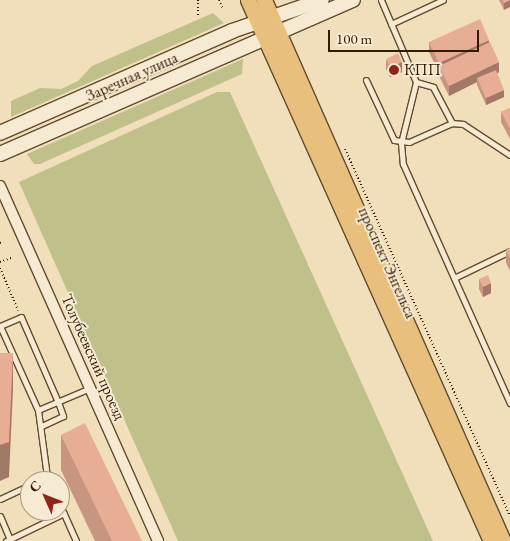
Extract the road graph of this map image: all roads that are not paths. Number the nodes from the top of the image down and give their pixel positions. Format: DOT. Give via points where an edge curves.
graph roads {
  1 [pos="248,0"];
  2 [pos="264,0"];
  3 [pos="322,0"];
  4 [pos="353,0"];
  5 [pos="381,0"];
  6 [pos="444,0"];
  7 [pos="265,21"];
  8 [pos="391,24"];
  9 [pos="273,36"];
  10 [pos="366,80"];
  11 [pos="416,82"];
  12 [pos="452,123"];
  13 [pos="0,133"];
  14 [pos="401,143"];
  15 [pos="0,154"];
  16 [pos="510,155"];
  17 [pos="0,186"];
  18 [pos="510,251"];
  19 [pos="454,278"];
  20 [pos="0,326"];
  21 [pos="90,388"];
  22 [pos="58,402"];
  23 [pos="510,403"];
  24 [pos="38,410"];
  25 [pos="42,426"];
  26 [pos="47,471"];
  27 [pos="20,490"];
  28 [pos="0,499"];
  29 [pos="0,516"];
  30 [pos="47,521"];
  31 [pos="67,521"];
  32 [pos="8,539"];
  33 [pos="76,541"];
  34 [pos="158,541"];
  35 [pos="491,541"];
  36 [pos="503,541"];
  1 -- 7 [label="main road, проспект Энгельса"];
  2 -- 7 [label="main road, проспект Энгельса"];
  3 -- 7 [label="street, Заречная улица"];
  4 -- 9 [label="street, Заречная улица"];
  5 -- 8 [label="lane"];
  6 -- 8 [label="lane"];
  7 -- 9 [label="main road, проспект Энгельса"];
  7 -- 13 [label="street, Заречная улица"];
  8 -- 11 [label="lane"];
  9 -- 15 [label="street, Заречная улица"];
  9 -- 35 [label="main road, проспект Энгельса"];
  9 -- 36 [label="main road, проспект Энгельса"];
  10 -- 14 [label="lane" via="388,133"];
  11 -- 12 [label="lane" via="433,86"];
  11 -- 14 [label="lane"];
  12 -- 14 [label="lane"];
  12 -- 16 [label="lane" via="463,124 493,139"];
  14 -- 19 [label="lane" via="403,164"];
  17 -- 21 [label="street, Толубеевский проезд"];
  18 -- 19 [label="lane"];
  19 -- 23 [label="lane"];
  20 -- 22 [label="lane" via="21,317"];
  20 -- 24 [label="lane"];
  21 -- 22 [label="lane"];
  21 -- 34 [label="street, Толубеевский проезд"];
  22 -- 24 [label="lane"];
  22 -- 25 [label="lane" via="63,416"];
  24 -- 25 [label="lane"];
  25 -- 26 [label="lane"];
  27 -- 28 [label="lane"];
  29 -- 32 [label="lane"];
  30 -- 32 [label="lane"];
  31 -- 33 [label="lane"];
}
